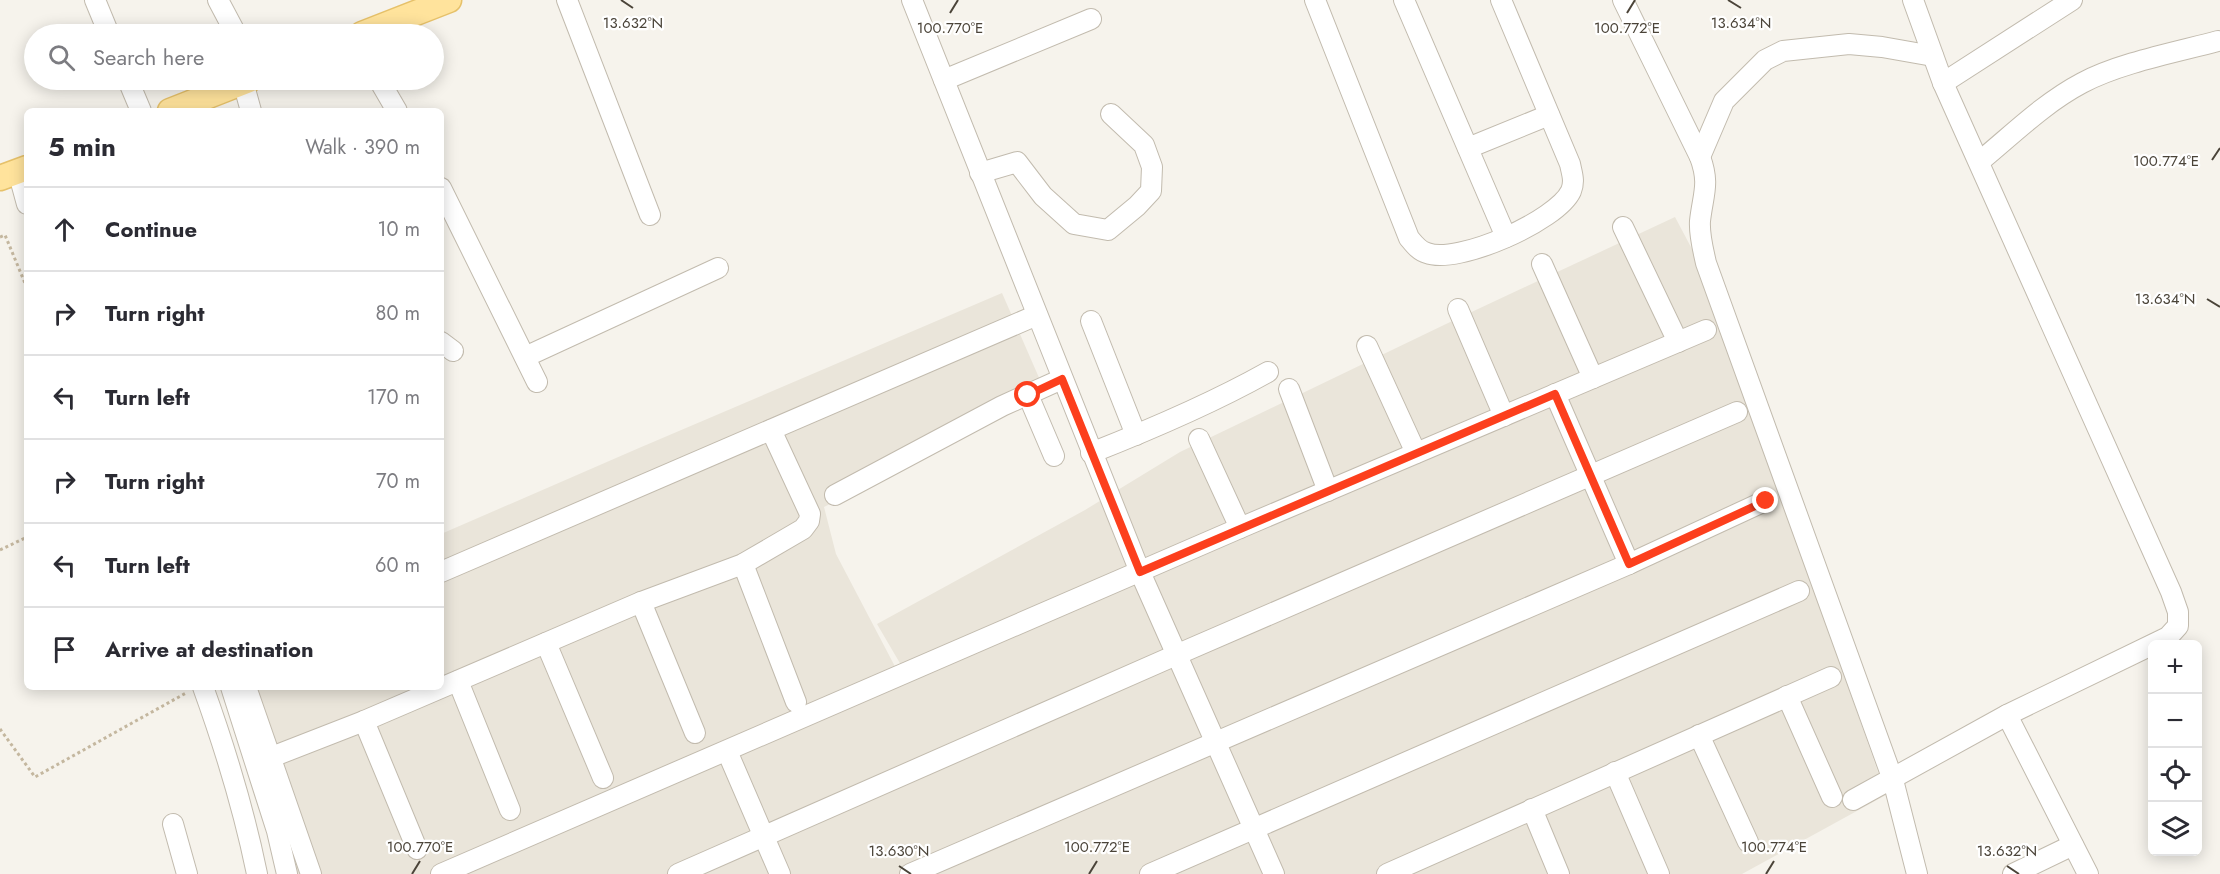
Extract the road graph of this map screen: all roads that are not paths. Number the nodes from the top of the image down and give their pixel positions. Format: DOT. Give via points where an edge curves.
graph roads {
  1 [pos="94,0"];
  2 [pos="218,0"];
  3 [pos="449,0"];
  4 [pos="567,0"];
  5 [pos="912,0"];
  6 [pos="1315,0"];
  7 [pos="1404,0"];
  8 [pos="1501,0"];
  9 [pos="1623,0"];
  10 [pos="1913,0"];
  11 [pos="2072,0"];
  12 [pos="1091,19"];
  13 [pos="105,24"];
  14 [pos="231,24"];
  15 [pos="388,24"];
  16 [pos="2218,41"];
  17 [pos="1933,56"];
  18 [pos="944,80"];
  19 [pos="1943,83"];
  20 [pos="132,90"];
  21 [pos="223,90"];
  22 [pos="248,90"];
  23 [pos="385,90"];
  24 [pos="140,108"];
  25 [pos="178,108"];
  26 [pos="250,108"];
  27 [pos="395,108"];
  28 [pos="1112,114"];
  29 [pos="1549,115"];
  30 [pos="1468,148"];
  31 [pos="1700,157"];
  32 [pos="1979,162"];
  33 [pos="15,173"];
  34 [pos="980,173"];
  35 [pos="444,195"];
  36 [pos="24,196"];
  37 [pos="650,215"];
  38 [pos="1623,227"];
  39 [pos="1506,237"];
  40 [pos="1542,264"];
  41 [pos="718,268"];
  42 [pos="1458,309"];
  43 [pos="1037,315"];
  44 [pos="1091,321"];
  45 [pos="1706,330"];
  46 [pos="1678,342"];
  47 [pos="1367,346"];
  48 [pos="525,357"];
  49 [pos="1268,372"];
  50 [pos="1593,378"];
  51 [pos="1062,379"];
  52 [pos="537,382"];
  53 [pos="1289,389"];
  54 [pos="1555,394"];
  55 [pos="1028,395"];
  56 [pos="1737,412"];
  57 [pos="1504,416"];
  58 [pos="771,430"];
  59 [pos="1136,435"];
  60 [pos="1199,439"];
  61 [pos="1091,453"];
  62 [pos="1416,453"];
  63 [pos="1054,456"];
  64 [pos="1590,477"];
  65 [pos="1328,491"];
  66 [pos="835,495"];
  67 [pos="1766,501"];
  68 [pos="1240,528"];
  69 [pos="743,564"];
  70 [pos="1629,564"];
  71 [pos="444,571"];
  72 [pos="1140,572"];
  73 [pos="1799,591"];
  74 [pos="641,602"];
  75 [pos="546,643"];
  76 [pos="1176,655"];
  77 [pos="1832,677"];
  78 [pos="458,681"];
  79 [pos="444,687"];
  80 [pos="204,690"];
  81 [pos="232,690"];
  82 [pos="247,690"];
  83 [pos="437,690"];
  84 [pos="1787,696"];
  85 [pos="796,702"];
  86 [pos="2007,715"];
  87 [pos="364,721"];
  88 [pos="694,733"];
  89 [pos="1699,735"];
  90 [pos="1216,743"];
  91 [pos="727,751"];
  92 [pos="269,758"];
  93 [pos="1615,772"];
  94 [pos="603,778"];
  95 [pos="1893,780"];
  96 [pos="1832,797"];
  97 [pos="1853,800"];
  98 [pos="510,810"];
  99 [pos="1532,810"];
  100 [pos="173,824"];
  101 [pos="1255,828"];
  102 [pos="764,835"];
  103 [pos="1748,842"];
  104 [pos="2073,845"];
  105 [pos="417,849"];
  106 [pos="251,872"];
  107 [pos="186,874"];
  108 [pos="287,874"];
  109 [pos="310,874"];
  110 [pos="441,874"];
  111 [pos="678,874"];
  112 [pos="780,874"];
  113 [pos="910,874"];
  114 [pos="1150,874"];
  115 [pos="1274,874"];
  116 [pos="1387,874"];
  117 [pos="1559,874"];
  118 [pos="1659,874"];
  119 [pos="1917,874"];
  120 [pos="2013,874"];
  121 [pos="2088,874"];
  1 -- 13 [label="street"];
  2 -- 14 [label="street"];
  3 -- 15 [label="main road"];
  4 -- 37 [label="street"];
  5 -- 18 [label="street"];
  6 -- 39 [label="street" via="1409,238 1426,253 1441,256 1468,252"];
  7 -- 30 [label="street"];
  8 -- 29 [label="street"];
  9 -- 31 [label="street"];
  10 -- 17 [label="street"];
  11 -- 19 [label="street"];
  12 -- 18 [label="street"];
  16 -- 32 [label="street" via="2083,82 2056,98"];
  17 -- 19 [label="street"];
  17 -- 31 [label="street" via="1849,44 1783,51 1765,60 1724,100"];
  18 -- 34 [label="street"];
  19 -- 32 [label="street"];
  20 -- 24 [label="street"];
  21 -- 25 [label="main road"];
  22 -- 26 [label="street"];
  23 -- 27 [label="street"];
  28 -- 34 [label="street" via="1144,145 1152,167 1151,191 1108,230 1074,224 1043,196 1017,162"];
  29 -- 30 [label="street"];
  29 -- 39 [label="street" via="1572,172 1570,193 1529,227"];
  30 -- 39 [label="street"];
  31 -- 95 [label="street" via="1706,173 1700,221 1706,263"];
  32 -- 86 [label="street" via="2178,612 2178,626 2168,637"];
  33 -- 36 [label="street"];
  34 -- 43 [label="street"];
  35 -- 48 [label="street"];
  38 -- 46 [label="street"];
  40 -- 50 [label="street"];
  41 -- 48 [label="street"];
  42 -- 57 [label="street"];
  43 -- 51 [label="street"];
  43 -- 58 [label="street"];
  44 -- 59 [label="street"];
  45 -- 46 [label="street"];
  46 -- 50 [label="street"];
  47 -- 62 [label="street"];
  48 -- 52 [label="street"];
  49 -- 59 [label="street" via="1230,394"];
  50 -- 54 [label="street"];
  51 -- 55 [label="street"];
  51 -- 61 [label="street"];
  53 -- 65 [label="street"];
  54 -- 57 [label="street"];
  54 -- 64 [label="street"];
  55 -- 63 [label="street"];
  55 -- 66 [label="street"];
  56 -- 64 [label="street"];
  57 -- 62 [label="street"];
  58 -- 69 [label="street" via="810,514 809,521 803,530"];
  58 -- 71 [label="street"];
  59 -- 61 [label="street"];
  60 -- 68 [label="street"];
  61 -- 72 [label="street"];
  62 -- 65 [label="street"];
  64 -- 70 [label="street"];
  64 -- 76 [label="street"];
  65 -- 68 [label="street"];
  67 -- 70 [label="street"];
  68 -- 72 [label="street"];
  69 -- 74 [label="street"];
  69 -- 85 [label="street"];
  70 -- 90 [label="street"];
  72 -- 76 [label="street"];
  72 -- 91 [label="street"];
  73 -- 101 [label="street"];
  74 -- 75 [label="street"];
  74 -- 88 [label="street"];
  75 -- 78 [label="street"];
  75 -- 94 [label="street"];
  76 -- 90 [label="street"];
  76 -- 102 [label="street"];
  77 -- 84 [label="street"];
  78 -- 79 [label="street"];
  78 -- 98 [label="street"];
  80 -- 106 [label="street" via="248,832"];
  81 -- 108 [label="street"];
  82 -- 92 [label="street"];
  83 -- 87 [label="street"];
  84 -- 89 [label="street"];
  84 -- 96 [label="street"];
  86 -- 95 [label="street"];
  86 -- 104 [label="street"];
  87 -- 92 [label="street"];
  87 -- 105 [label="street"];
  89 -- 93 [label="street"];
  89 -- 103 [label="street"];
  90 -- 101 [label="street"];
  90 -- 113 [label="street"];
  91 -- 102 [label="street"];
  91 -- 110 [label="street"];
  92 -- 109 [label="street"];
  93 -- 99 [label="street"];
  93 -- 118 [label="street"];
  95 -- 97 [label="street"];
  95 -- 119 [label="street"];
  99 -- 116 [label="street"];
  99 -- 117 [label="street"];
  100 -- 107 [label="street"];
  101 -- 114 [label="street"];
  101 -- 115 [label="street"];
  102 -- 111 [label="street"];
  102 -- 112 [label="street"];
  104 -- 120 [label="street"];
  104 -- 121 [label="street"];
}
